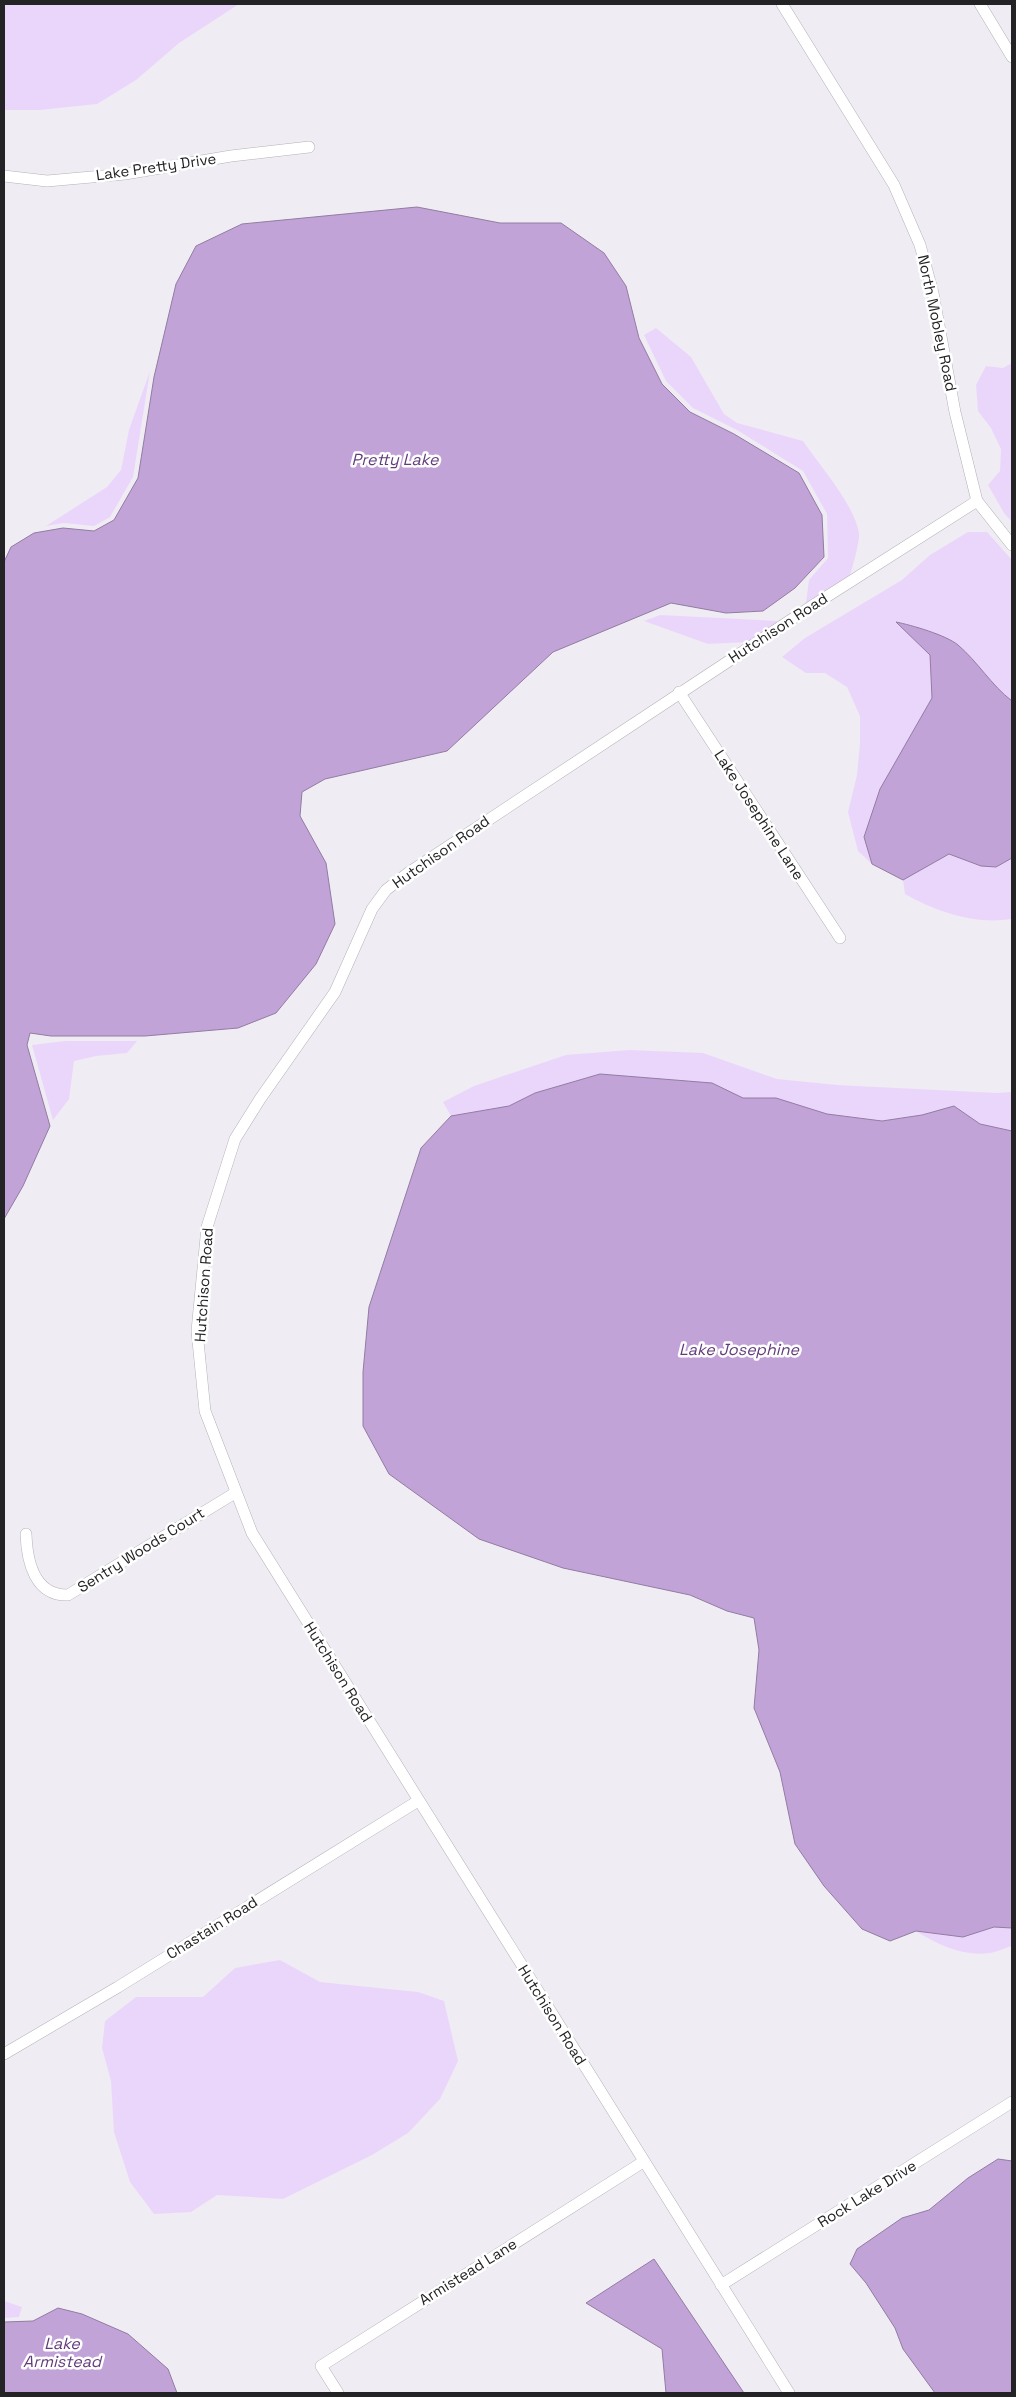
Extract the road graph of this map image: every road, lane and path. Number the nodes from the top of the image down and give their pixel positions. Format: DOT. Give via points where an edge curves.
graph roads {
  1 [pos="782,4"];
  2 [pos="980,4"];
  3 [pos="1012,57"];
  4 [pos="308,147"];
  5 [pos="4,176"];
  6 [pos="978,501"];
  7 [pos="1012,545"];
  8 [pos="679,692"];
  9 [pos="840,938"];
  10 [pos="235,1493"];
  11 [pos="26,1534"];
  12 [pos="418,1800"];
  13 [pos="4,2054"];
  14 [pos="1012,2102"];
  15 [pos="643,2162"];
  16 [pos="721,2285"];
  17 [pos="338,2393"];
  18 [pos="789,2393"];
  1 -- 6 [label="street, North Mobley Road" via="894,185 920,245 933,293 955,412"];
  2 -- 3 [label="street"];
  4 -- 5 [label="street, Lake Pretty Drive" via="125,174 47,181"];
  6 -- 7 [label="street, North Mobley Road"];
  6 -- 8 [label="street, Hutchison Road"];
  8 -- 9 [label="street, Lake Josephine Lane"];
  8 -- 10 [label="street, Hutchison Road" via="386,890 372,909 335,992 235,1139 206,1227 197,1331 206,1411"];
  10 -- 11 [label="street, Sentry Woods Court" via="68,1595 51,1593 43,1587 31,1564"];
  10 -- 12 [label="street, Hutchison Road" via="252,1533"];
  12 -- 13 [label="street, Chastain Road" via="118,1987"];
  12 -- 15 [label="street, Hutchison Road"];
  14 -- 16 [label="street, Rock Lake Drive"];
  15 -- 16 [label="street, Hutchison Road"];
  15 -- 17 [label="street, Armistead Lane" via="321,2366"];
  16 -- 18 [label="street, Hutchison Road"];
}
